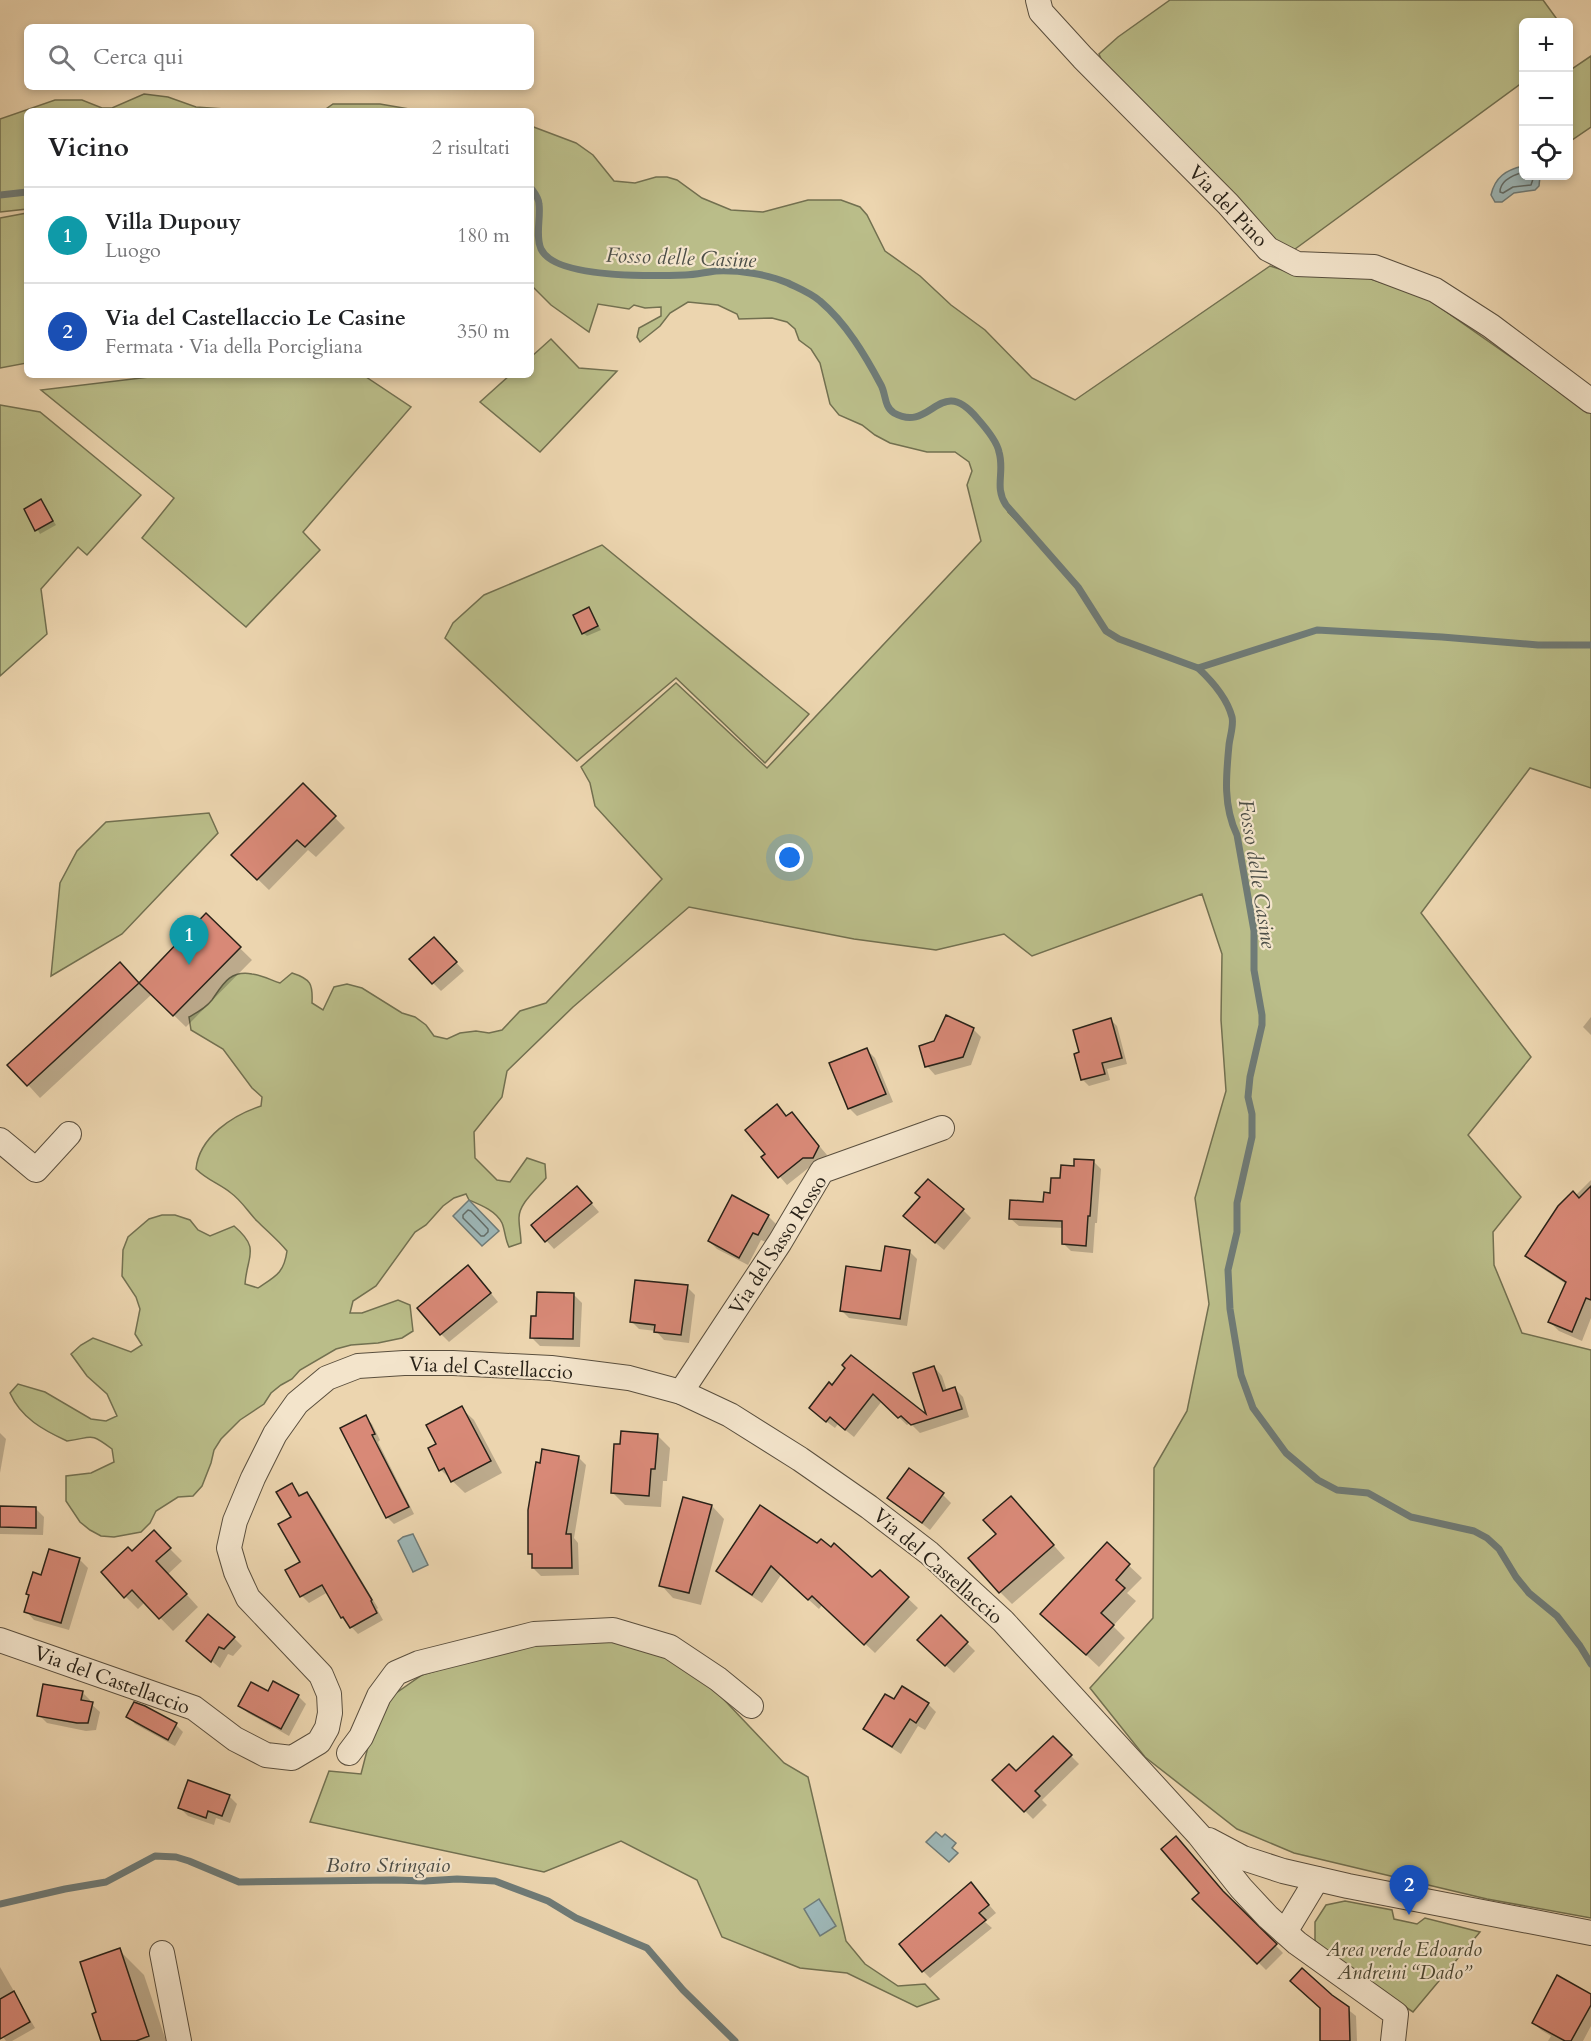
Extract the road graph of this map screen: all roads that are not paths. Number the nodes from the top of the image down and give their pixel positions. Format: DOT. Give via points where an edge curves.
graph roads {
  1 [pos="1038,0"];
  2 [pos="1591,401"];
  3 [pos="942,1128"];
  4 [pos="69,1134"];
  5 [pos="0,1140"];
  6 [pos="681,1392"];
  7 [pos="0,1640"];
  8 [pos="751,1706"];
  9 [pos="319,1742"];
  10 [pos="1198,1835"];
  11 [pos="1243,1858"];
  12 [pos="1317,1879"];
  13 [pos="1241,1888"];
  14 [pos="1285,1932"];
  15 [pos="1591,1933"];
  16 [pos="162,1953"];
  17 [pos="179,2041"];
  18 [pos="1393,2041"];
  1 -- 2 [label="street, Via del Pino" via="1041,12 1083,58 1268,249 1297,264 1374,267 1435,290 1491,326"];
  3 -- 6 [label="street, Via del Sasso Rosso" via="822,1171"];
  4 -- 5 [label="street" via="36,1170"];
  6 -- 9 [label="street, Via del Castellaccio" via="629,1378 551,1368 404,1363 358,1366 327,1378 297,1402 275,1434 253,1478 235,1521 229,1548 248,1598 321,1675 329,1694 330,1713"];
  6 -- 10 [label="street, Via del Castellaccio" via="730,1415 800,1459 929,1552 1003,1621"];
  7 -- 9 [label="street, Via del Castellaccio" via="194,1708 235,1739 266,1755 292,1758"];
  8 -- 9 [label="street" via="670,1647 613,1630 534,1634 419,1663 396,1674 379,1696 356,1756"];
  10 -- 11 [label="street"];
  10 -- 13 [label="street, Via del Castellaccio"];
  11 -- 12 [label="street"];
  11 -- 13 [label="street"];
  12 -- 14 [label="street"];
  12 -- 15 [label="street"];
  13 -- 14 [label="street, Via del Castellaccio"];
  14 -- 18 [label="street, Via del Castellaccio" via="1396,2014"];
  16 -- 17 [label="street"];
}
